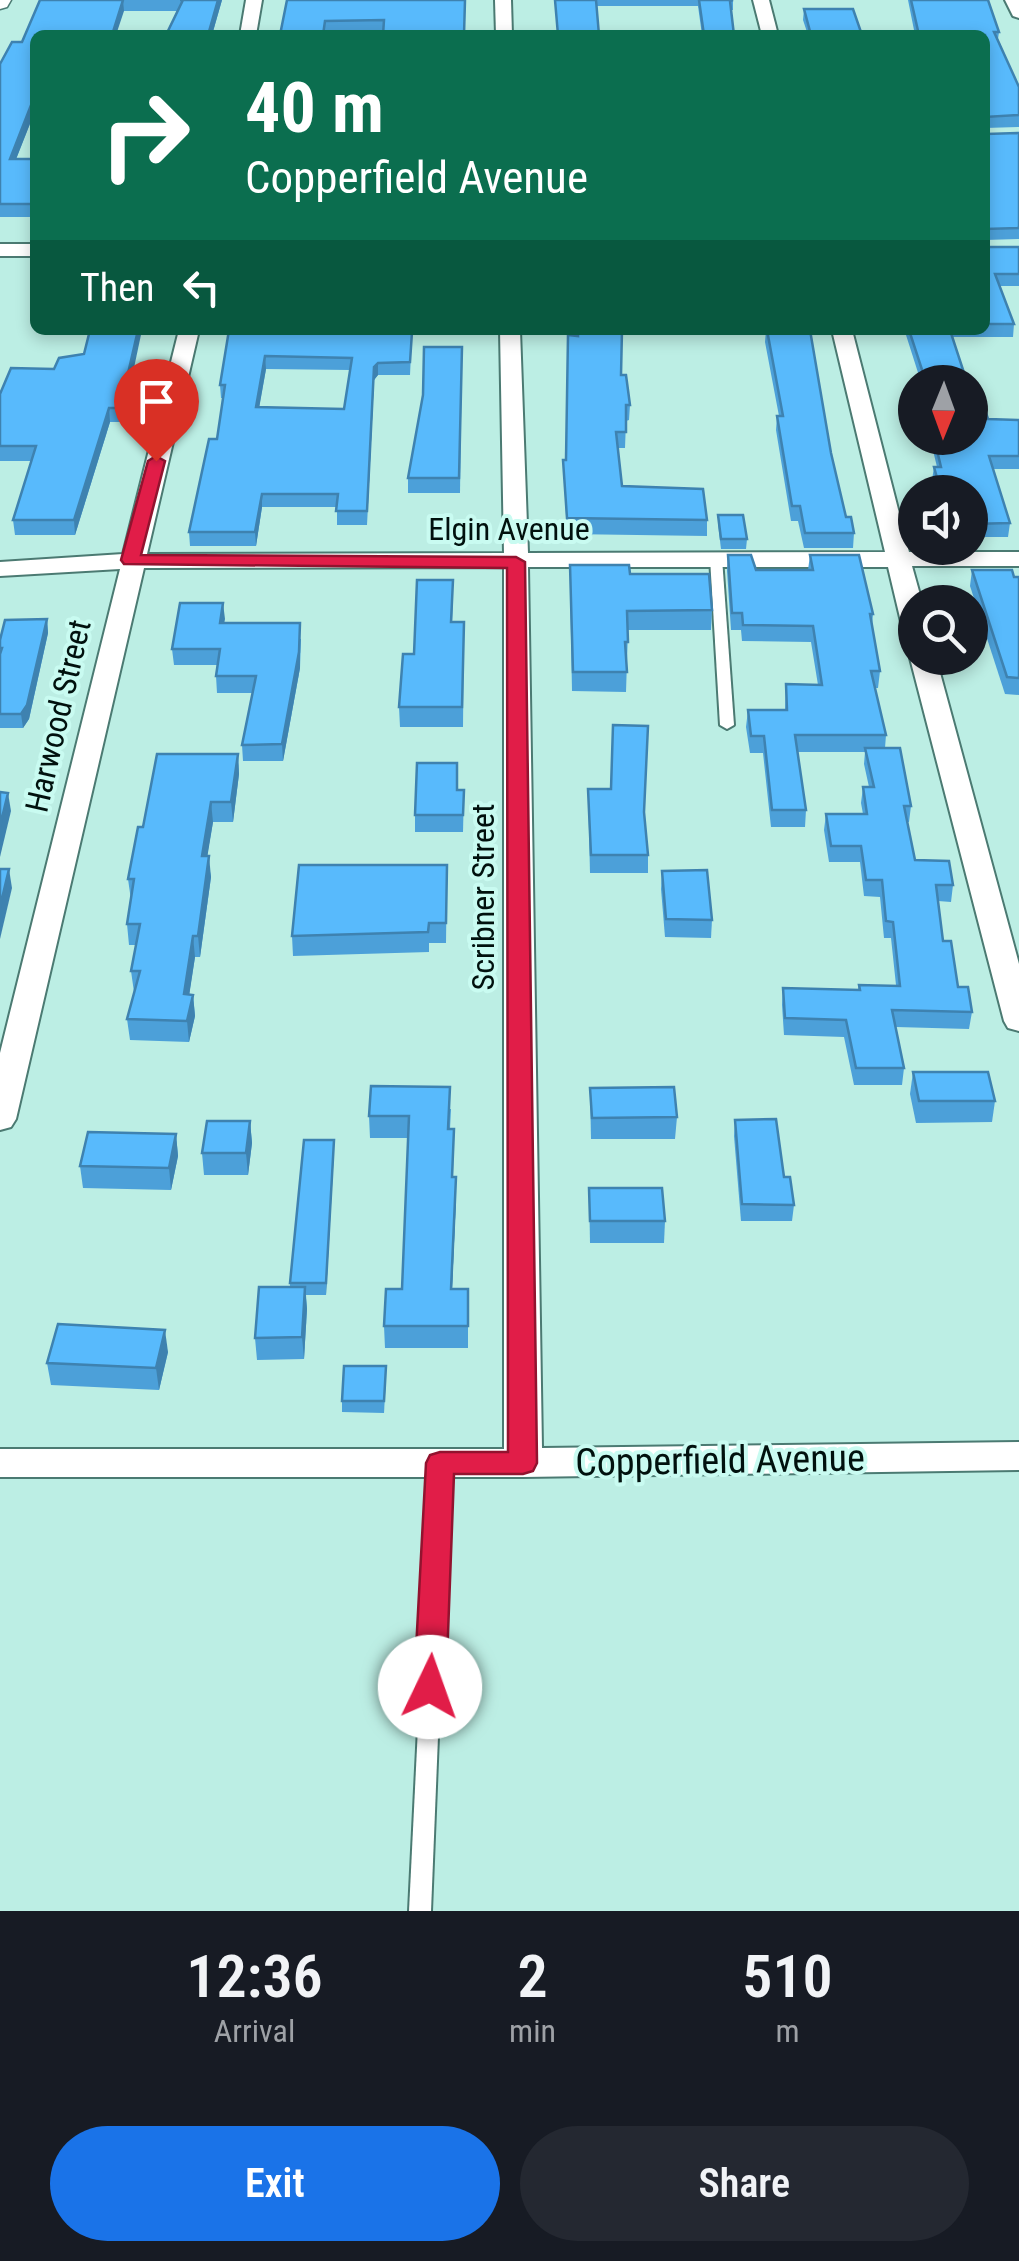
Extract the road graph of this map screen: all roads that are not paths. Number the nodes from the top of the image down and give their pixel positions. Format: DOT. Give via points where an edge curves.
graph roads {
  1 [pos="254,0"];
  2 [pos="503,0"];
  3 [pos="761,0"];
  4 [pos="1013,0"];
  5 [pos="1019,13"];
  6 [pos="249,30"];
  7 [pos="504,30"];
  8 [pos="769,30"];
  9 [pos="0,250"];
  10 [pos="30,250"];
  11 [pos="187,335"];
  12 [pos="510,335"];
  13 [pos="843,335"];
  14 [pos="716,558"];
  15 [pos="988,559"];
  16 [pos="1019,559"];
  17 [pos="130,560"];
  18 [pos="898,560"];
  19 [pos="516,562"];
  20 [pos="0,569"];
  21 [pos="928,675"];
  22 [pos="727,725"];
  23 [pos="1019,1021"];
  24 [pos="0,1119"];
  25 [pos="1019,1456"];
  26 [pos="0,1463"];
  27 [pos="440,1463"];
  28 [pos="523,1463"];
  29 [pos="420,1911"];
  1 -- 6 [label="street"];
  2 -- 7 [label="street"];
  3 -- 8 [label="street"];
  4 -- 5 [label="street"];
  9 -- 10 [label="street"];
  11 -- 17 [label="street, Harwood Street"];
  12 -- 19 [label="street, Scribner Street"];
  13 -- 18 [label="street"];
  14 -- 18 [label="street, Elgin Avenue"];
  14 -- 19 [label="street, Elgin Avenue"];
  14 -- 22 [label="lane"];
  15 -- 16 [label="street, Elgin Avenue"];
  17 -- 19 [label="street, Elgin Avenue"];
  17 -- 20 [label="street, Elgin Avenue"];
  17 -- 24 [label="street, Harwood Street"];
  19 -- 28 [label="street, Scribner Street"];
  21 -- 23 [label="street"];
  25 -- 28 [label="street, Copperfield Avenue"];
  26 -- 27 [label="street, Copperfield Avenue"];
  27 -- 28 [label="street, Copperfield Avenue"];
  27 -- 29 [label="lane"];
}
